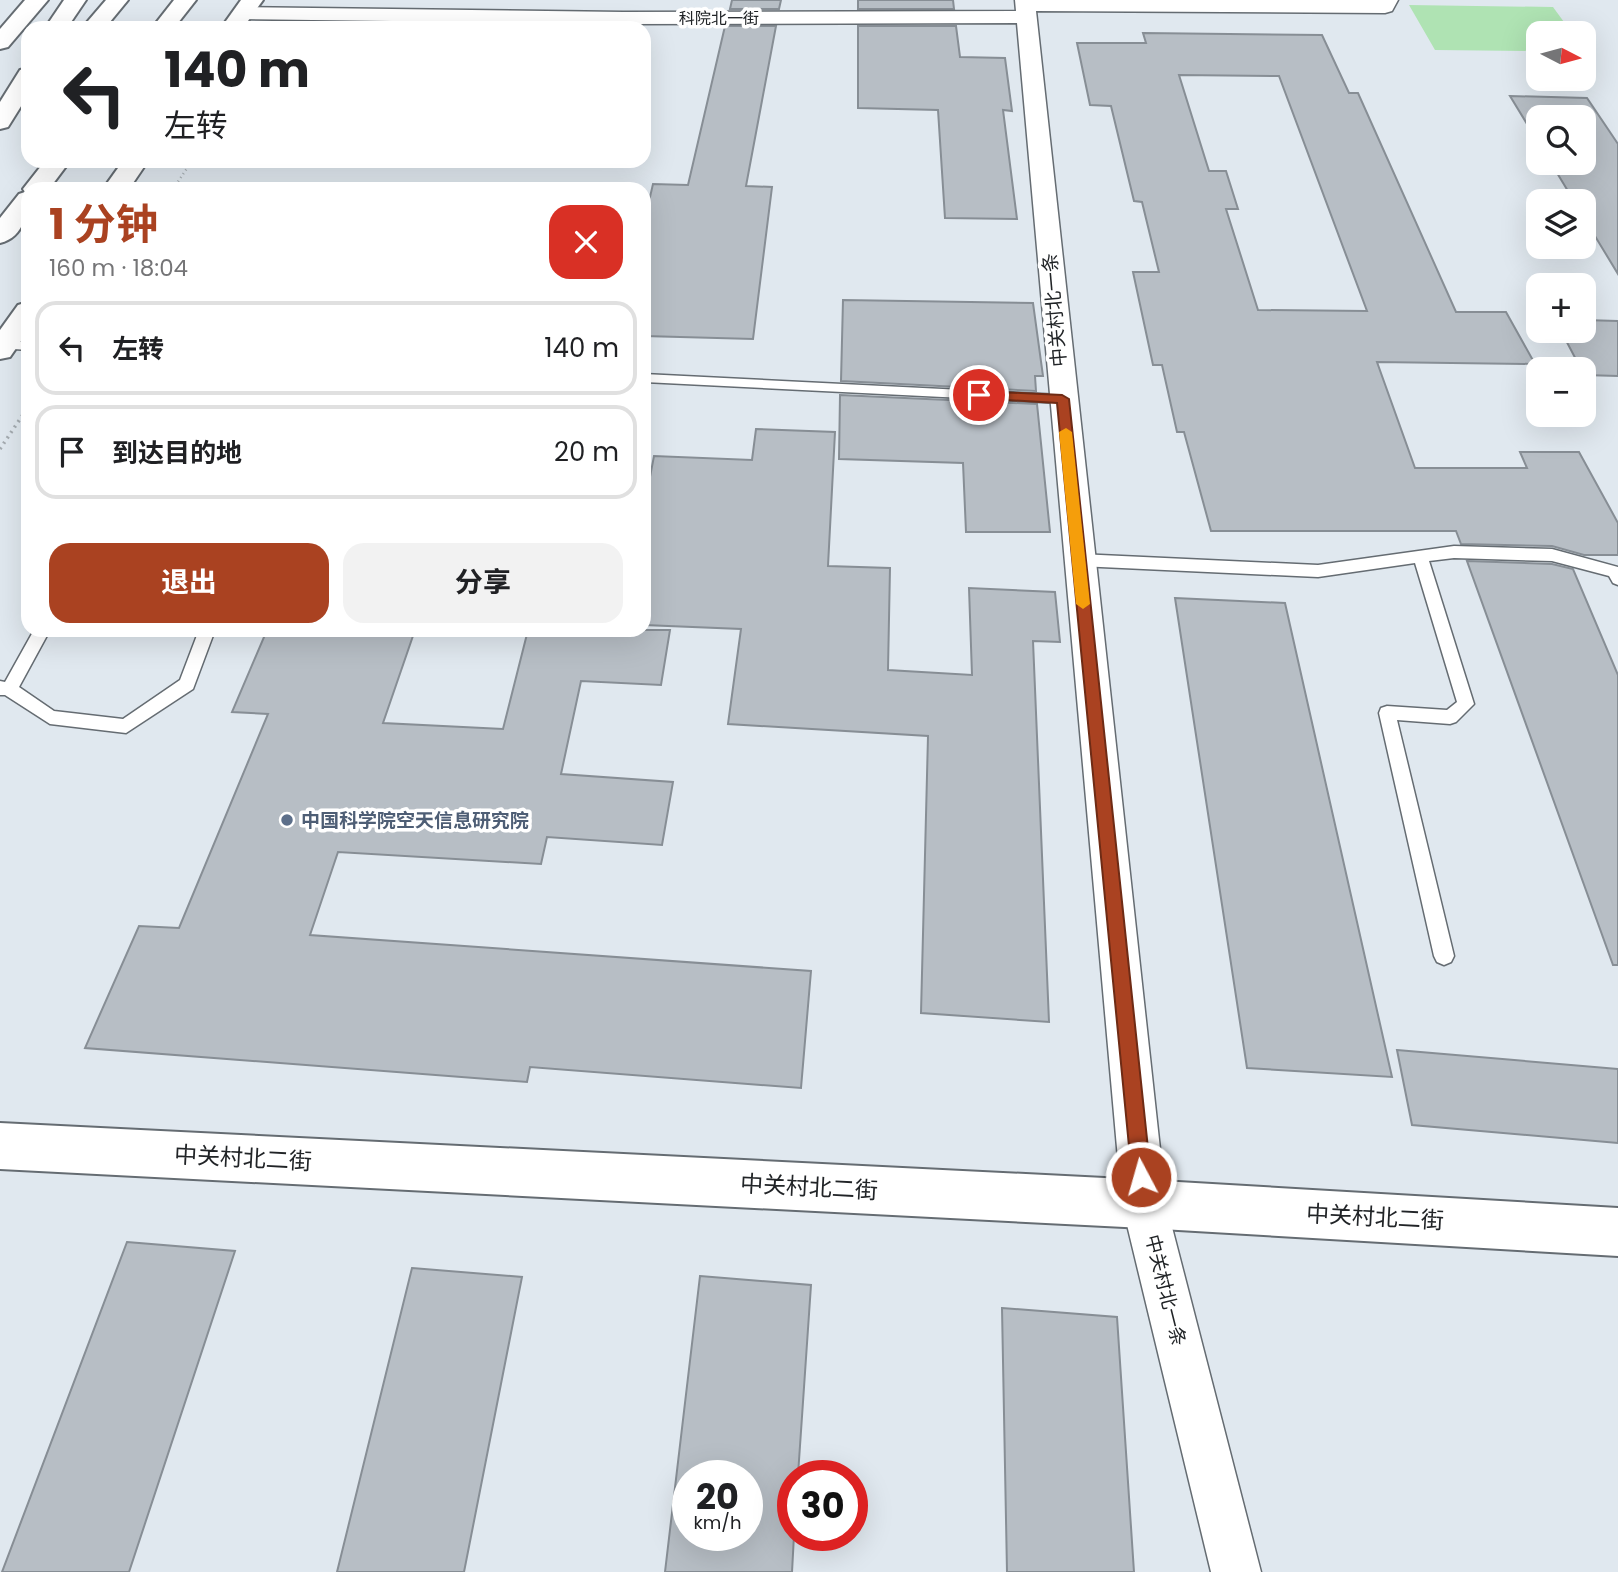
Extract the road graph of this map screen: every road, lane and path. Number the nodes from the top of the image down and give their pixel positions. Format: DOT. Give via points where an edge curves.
graph roads {
  1 [pos="37,0"];
  2 [pos="75,0"];
  3 [pos="117,0"];
  4 [pos="185,0"];
  5 [pos="1388,0"];
  6 [pos="1026,7"];
  7 [pos="625,9"];
  8 [pos="242,14"];
  9 [pos="61,21"];
  10 [pos="99,21"];
  11 [pos="168,21"];
  12 [pos="0,42"];
  13 [pos="21,87"];
  14 [pos="21,111"];
  15 [pos="0,122"];
  16 [pos="0,135"];
  17 [pos="52,168"];
  18 [pos="42,182"];
  19 [pos="21,208"];
  20 [pos="0,235"];
  21 [pos="21,325"];
  22 [pos="10,347"];
  23 [pos="651,377"];
  24 [pos="1062,399"];
  25 [pos="21,418"];
  26 [pos="0,449"];
  27 [pos="1420,556"];
  28 [pos="1079,559"];
  29 [pos="1618,579"];
  30 [pos="37,637"];
  31 [pos="204,637"];
  32 [pos="4,689"];
  33 [pos="1444,956"];
  34 [pos="0,1146"];
  35 [pos="1144,1204"];
  36 [pos="1618,1232"];
  37 [pos="1236,1572"];
  1 -- 12 [label="main road"];
  2 -- 9 [label="main road"];
  3 -- 10 [label="main road"];
  4 -- 11 [label="main road"];
  5 -- 6 [label="street, 科院北一街" via="1385,7"];
  6 -- 7 [label="street, 科院北一街"];
  6 -- 24 [label="street, 中关村北一条"];
  7 -- 8 [label="street, 科院北一街"];
  13 -- 15 [label="main road"];
  14 -- 16 [label="main road"];
  17 -- 18 [label="main road"];
  19 -- 20 [label="main road"];
  21 -- 22 [label="main road"];
  23 -- 24 [label="lane"];
  24 -- 28 [label="street, 中关村北一条"];
  25 -- 26 [label="path"];
  27 -- 28 [label="lane" via="1318,571"];
  27 -- 29 [label="lane" via="1454,552 1552,555 1615,572"];
  27 -- 33 [label="lane" via="1466,704 1450,717 1387,713"];
  28 -- 35 [label="street, 中关村北一条"];
  30 -- 32 [label="lane"];
  31 -- 32 [label="lane" via="187,684 126,726 50,717"];
  34 -- 35 [label="main road, 中关村北二街"];
  35 -- 36 [label="main road, 中关村北二街"];
  35 -- 37 [label="street, 中关村北一条"];
}
